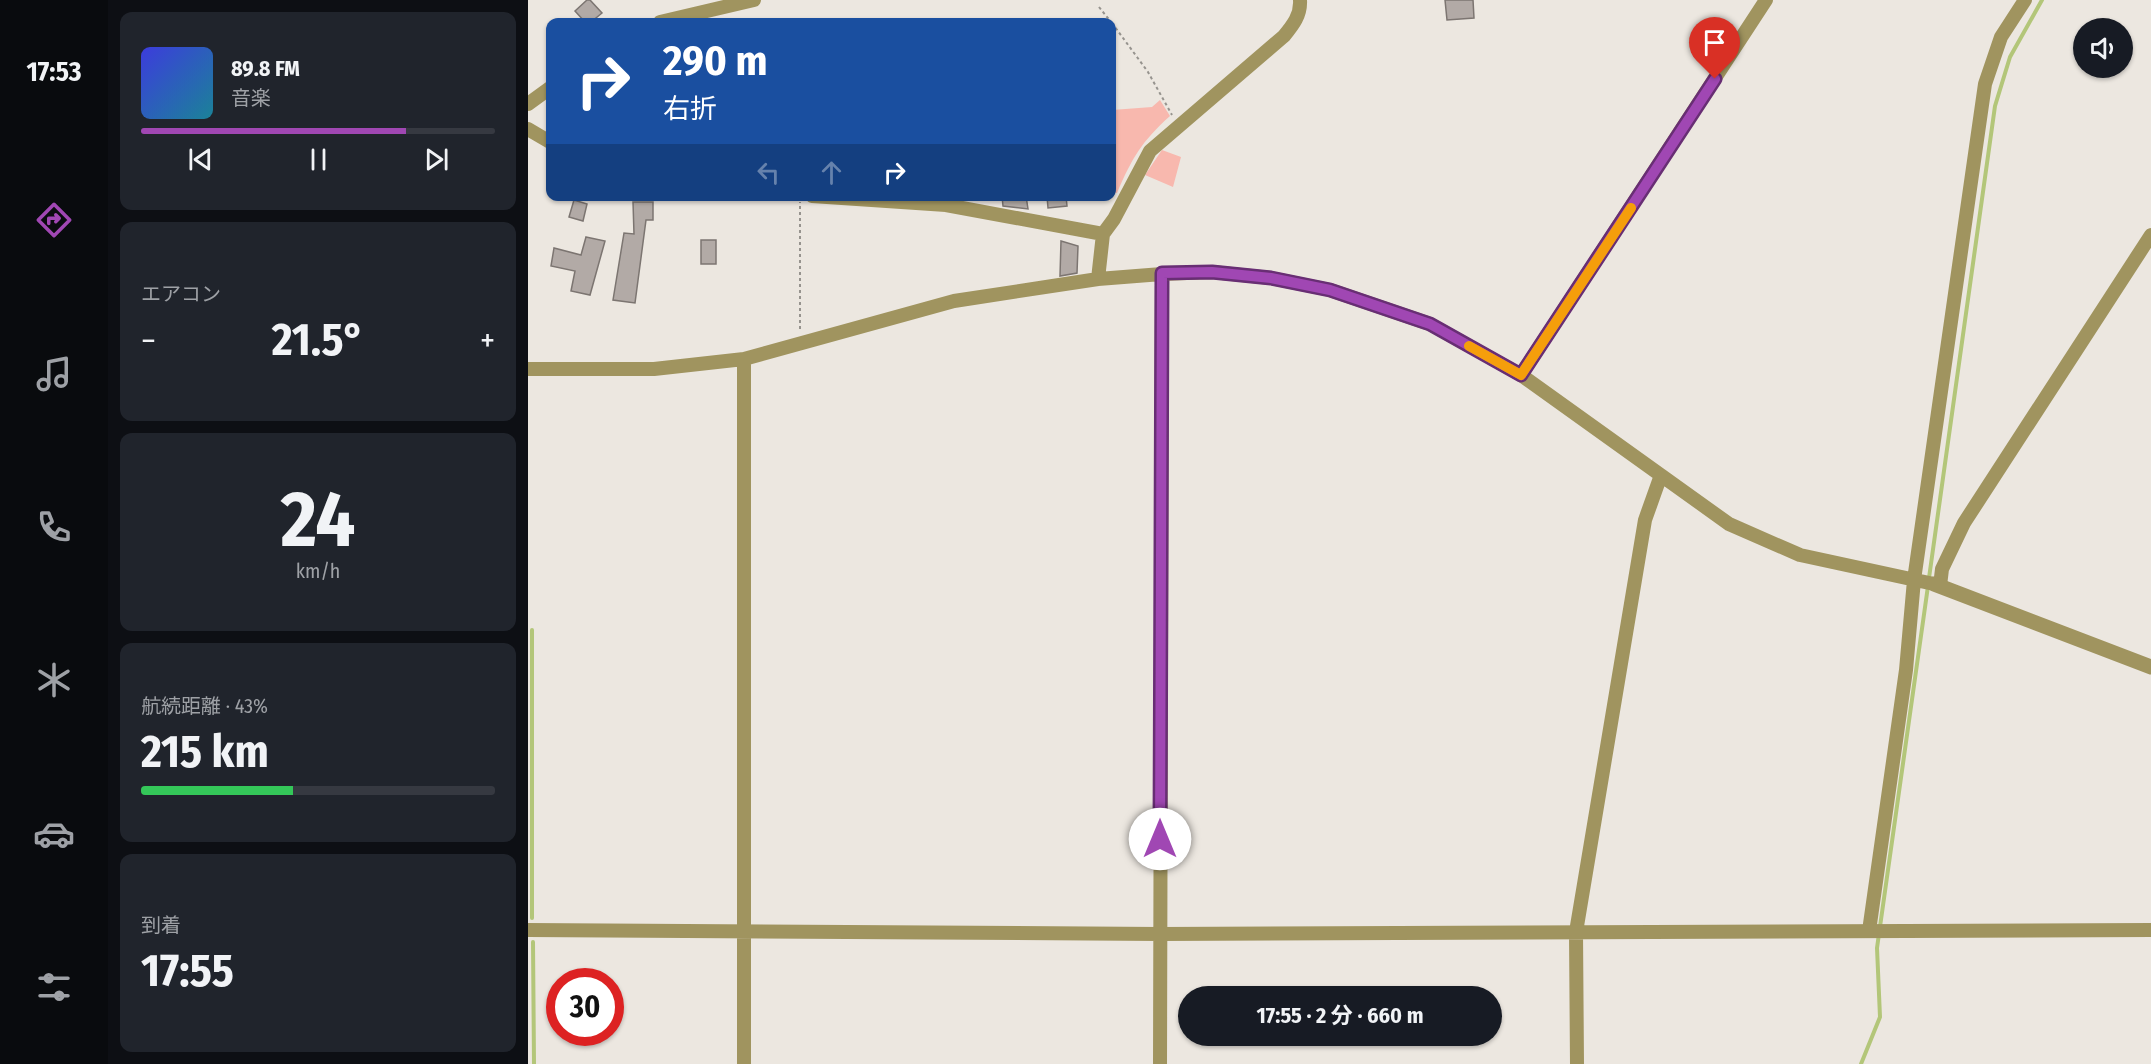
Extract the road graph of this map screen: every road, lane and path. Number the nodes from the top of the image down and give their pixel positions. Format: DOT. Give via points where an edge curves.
graph roads {
  1 [pos="754,0"];
  2 [pos="1300,0"];
  3 [pos="1766,0"];
  4 [pos="2025,0"];
  5 [pos="1099,7"];
  6 [pos="677,18"];
  7 [pos="1107,18"];
  8 [pos="1116,30"];
  9 [pos="546,91"];
  10 [pos="528,104"];
  11 [pos="1178,126"];
  12 [pos="528,129"];
  13 [pos="546,140"];
  14 [pos="800,201"];
  15 [pos="886,201"];
  16 [pos="1103,234"];
  17 [pos="2151,235"];
  18 [pos="1162,273"];
  19 [pos="1098,279"];
  20 [pos="800,344"];
  21 [pos="744,359"];
  22 [pos="528,369"];
  23 [pos="1521,375"];
  24 [pos="1660,475"];
  25 [pos="1927,583"];
  26 [pos="2151,667"];
  27 [pos="528,930"];
  28 [pos="743,930"];
  29 [pos="2151,930"];
  30 [pos="1876,931"];
  31 [pos="1576,932"];
  32 [pos="1160,934"];
  33 [pos="744,1064"];
  34 [pos="1160,1064"];
  35 [pos="1577,1064"];
  1 -- 6 [label="street"];
  2 -- 11 [label="street" via="1294,24 1284,36"];
  3 -- 23 [label="street"];
  4 -- 25 [label="street" via="2001,37 1985,84"];
  5 -- 7 [label="path"];
  8 -- 11 [label="path" via="1148,72"];
  9 -- 10 [label="street"];
  11 -- 16 [label="street" via="1150,151"];
  12 -- 13 [label="street"];
  14 -- 20 [label="path"];
  15 -- 16 [label="street" via="946,205"];
  16 -- 19 [label="street"];
  17 -- 25 [label="street" via="1964,523 1942,569"];
  18 -- 19 [label="street"];
  18 -- 23 [label="street" via="1212,272 1330,290 1430,324"];
  18 -- 32 [label="street"];
  19 -- 20 [label="street" via="954,302"];
  20 -- 21 [label="street"];
  21 -- 22 [label="street" via="654,369"];
  21 -- 28 [label="street"];
  23 -- 24 [label="street"];
  24 -- 25 [label="street" via="1729,524 1800,555"];
  24 -- 31 [label="street" via="1645,520"];
  25 -- 26 [label="street"];
  25 -- 30 [label="street" via="1906,670"];
  27 -- 28 [label="street"];
  28 -- 32 [label="street"];
  28 -- 33 [label="street"];
  29 -- 30 [label="street"];
  30 -- 31 [label="street"];
  31 -- 32 [label="street"];
  31 -- 35 [label="street"];
  32 -- 34 [label="street"];
}
